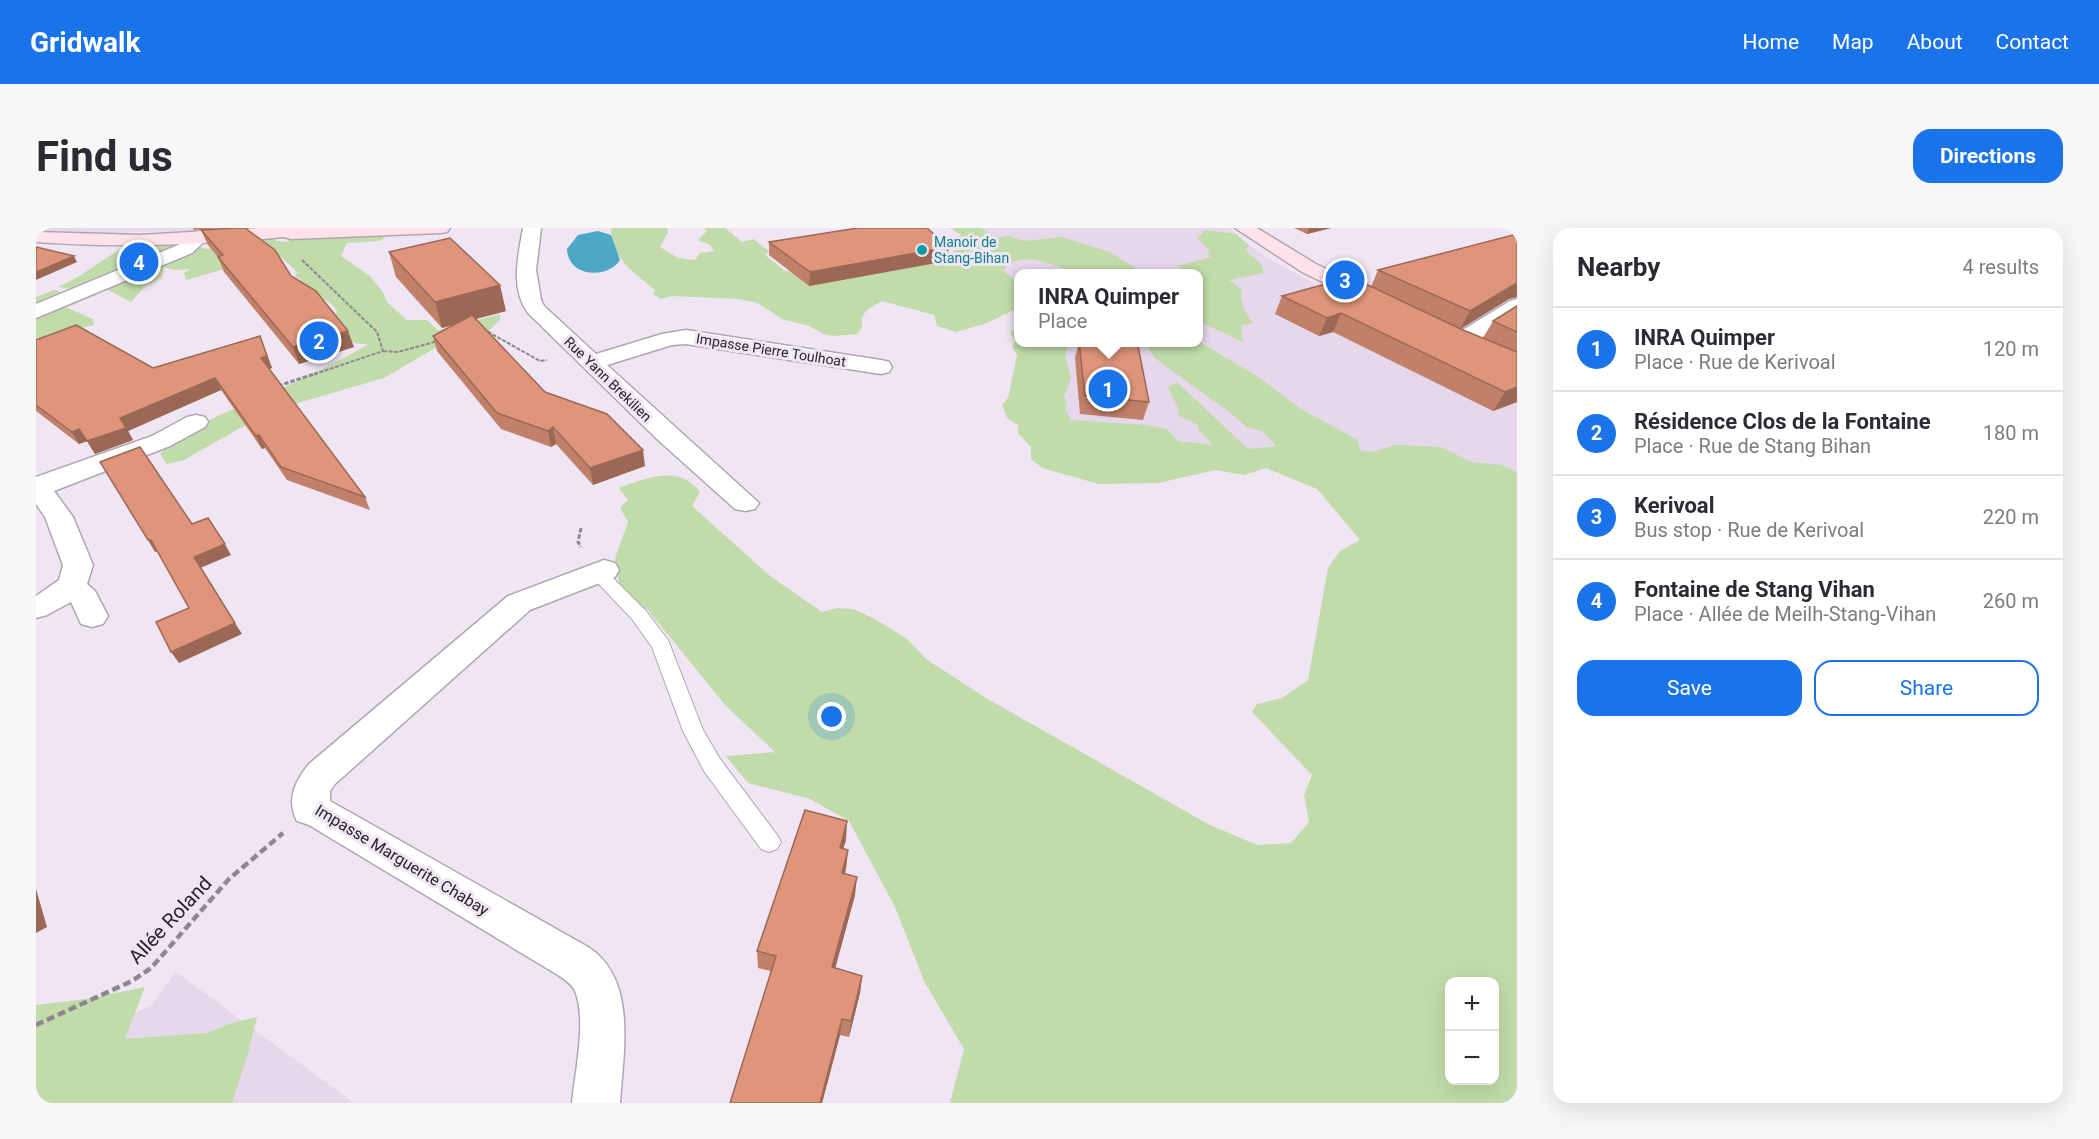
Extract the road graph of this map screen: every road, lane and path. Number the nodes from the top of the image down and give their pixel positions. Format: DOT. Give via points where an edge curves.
graph roads {
  1 [pos="314,228"];
  2 [pos="428,228"];
  3 [pos="441,228"];
  4 [pos="532,228"];
  5 [pos="1252,232"];
  6 [pos="275,234"];
  7 [pos="36,237"];
  8 [pos="201,237"];
  9 [pos="1517,304"];
  10 [pos="1393,309"];
  11 [pos="36,312"];
  12 [pos="474,332"];
  13 [pos="1442,332"];
  14 [pos="441,340"];
  15 [pos="1461,341"];
  16 [pos="383,351"];
  17 [pos="1483,351"];
  18 [pos="585,357"];
  19 [pos="881,367"];
  20 [pos="274,387"];
  21 [pos="196,422"];
  22 [pos="37,487"];
  23 [pos="745,503"];
  24 [pos="601,572"];
  25 [pos="70,588"];
  26 [pos="36,608"];
  27 [pos="92,616"];
  28 [pos="310,810"];
  29 [pos="769,842"];
  30 [pos="36,1025"];
  31 [pos="596,1103"];
  1 -- 6 [label="street"];
  2 -- 3 [label="street"];
  2 -- 6 [label="street"];
  4 -- 18 [label="street, Rue Yann Brekilien" via="529,299"];
  5 -- 10 [label="street" via="1309,268"];
  6 -- 8 [label="street"];
  6 -- 16 [label="path" via="283,247 306,263 377,332"];
  7 -- 8 [label="street"];
  8 -- 11 [label="street" via="185,249"];
  9 -- 15 [label="street"];
  12 -- 18 [label="path" via="484,329 540,361"];
  13 -- 15 [label="street"];
  14 -- 16 [label="path" via="398,352"];
  15 -- 17 [label="street"];
  16 -- 20 [label="path"];
  18 -- 19 [label="street, Impasse Pierre Toulhoat" via="686,337"];
  18 -- 23 [label="street, Rue Yann Brekilien"];
  21 -- 22 [label="street" via="161,441"];
  22 -- 25 [label="street" via="59,517 78,565"];
  24 -- 28 [label="street, Impasse Marguerite Chabay" via="519,603 322,774 312,788"];
  24 -- 29 [label="lane" via="661,645 698,740"];
  25 -- 26 [label="street"];
  25 -- 27 [label="street" via="86,598"];
  28 -- 30 [label="path, Allée Roland" via="229,879 151,968 132,981"];
  28 -- 31 [label="street, Impasse Marguerite Chabay" via="590,974 598,992 601,1015"];
}
